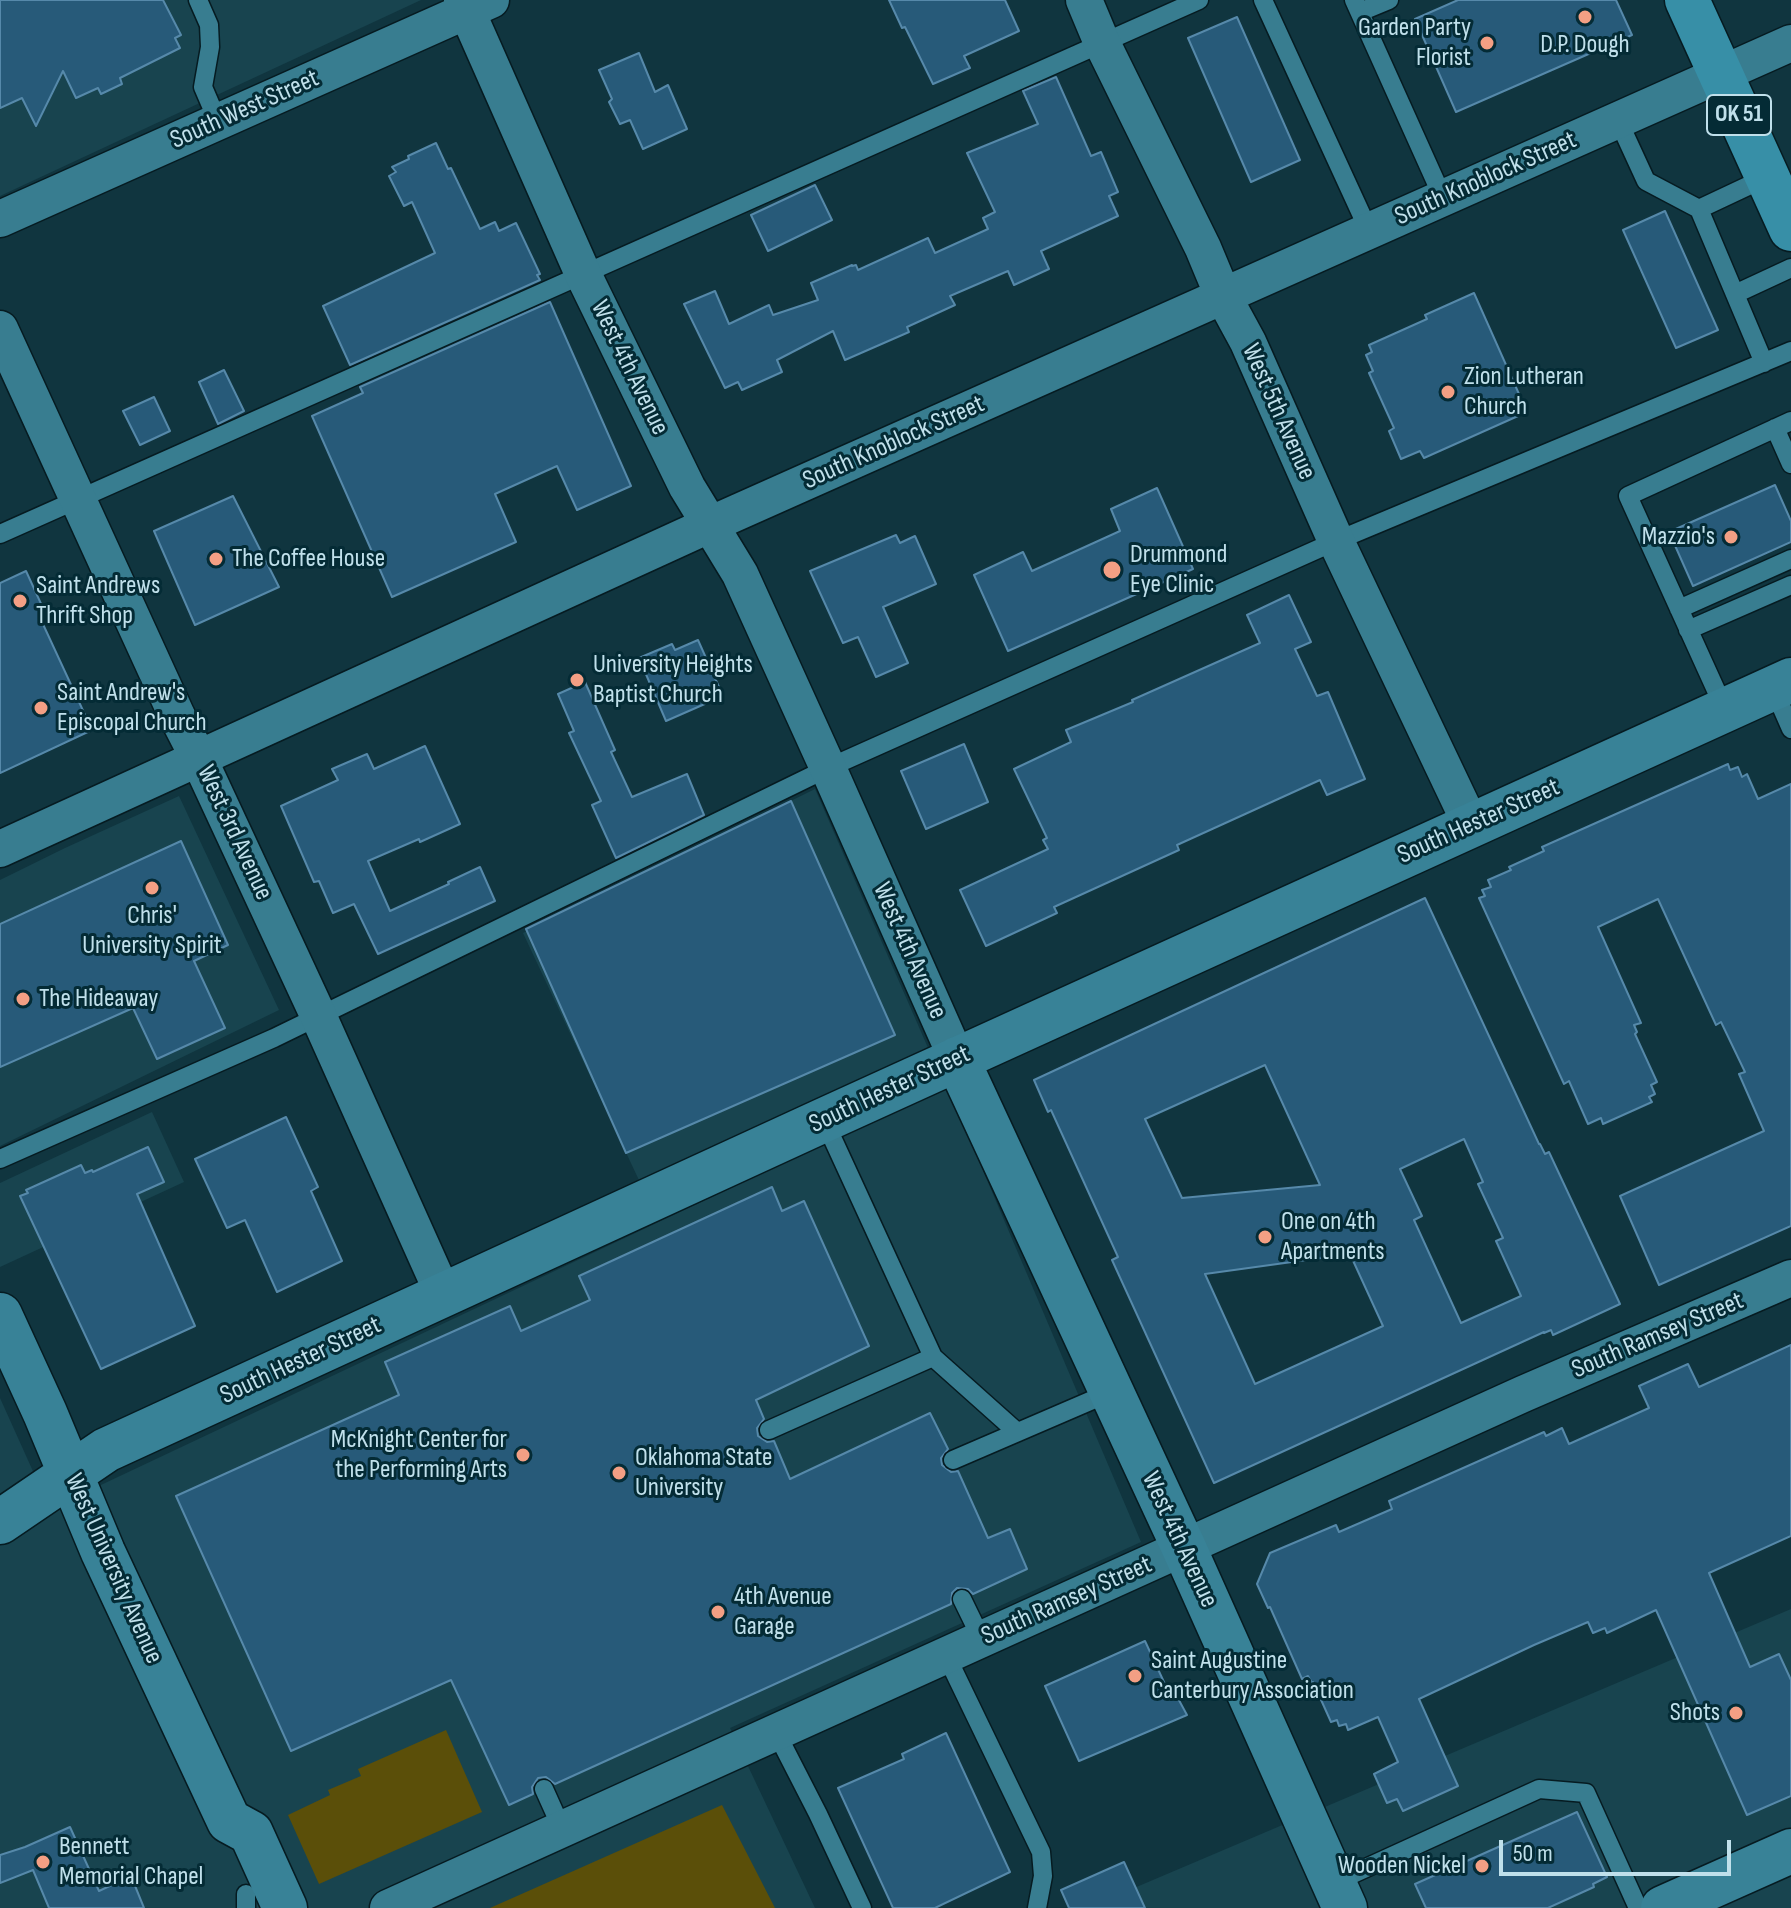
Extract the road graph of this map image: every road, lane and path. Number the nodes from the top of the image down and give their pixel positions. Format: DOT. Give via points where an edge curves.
graph roads {
  1 [pos="198,0"];
  2 [pos="1084,0"];
  3 [pos="1199,0"];
  4 [pos="1263,0"];
  5 [pos="1389,0"];
  6 [pos="1687,0"];
  7 [pos="473,3"];
  8 [pos="1357,6"];
  9 [pos="1102,43"];
  10 [pos="1791,43"];
  11 [pos="1720,75"];
  12 [pos="1618,120"];
  13 [pos="218,122"];
  14 [pos="1767,177"];
  15 [pos="1443,198"];
  16 [pos="1699,209"];
  17 [pos="0,219"];
  18 [pos="1791,229"];
  19 [pos="1369,231"];
  20 [pos="1791,268"];
  21 [pos="583,274"];
  22 [pos="1735,294"];
  23 [pos="1223,296"];
  24 [pos="0,329"];
  25 [pos="1791,351"];
  26 [pos="1764,363"];
  27 [pos="1783,425"];
  28 [pos="1791,464"];
  29 [pos="78,499"];
  30 [pos="709,525"];
  31 [pos="0,534"];
  32 [pos="1336,541"];
  33 [pos="1791,559"];
  34 [pos="1791,585"];
  35 [pos="1679,609"];
  36 [pos="1688,630"];
  37 [pos="1782,684"];
  38 [pos="1725,710"];
  39 [pos="1791,729"];
  40 [pos="199,759"];
  41 [pos="828,768"];
  42 [pos="1471,825"];
  43 [pos="0,849"];
  44 [pos="318,1015"];
  45 [pos="957,1059"];
  46 [pos="824,1120"];
  47 [pos="0,1159"];
  48 [pos="1791,1278"];
  49 [pos="444,1296"];
  50 [pos="0,1315"];
  51 [pos="933,1357"];
  52 [pos="1111,1392"];
  53 [pos="769,1430"];
  54 [pos="1017,1432"];
  55 [pos="953,1460"];
  56 [pos="71,1475"];
  57 [pos="0,1522"];
  58 [pos="1184,1548"];
  59 [pos="962,1599"];
  60 [pos="982,1640"];
  61 [pos="946,1655"];
  62 [pos="776,1732"];
  63 [pos="544,1789"];
  64 [pos="562,1829"];
  65 [pos="1791,1851"];
  66 [pos="1339,1896"];
  67 [pos="257,1905"];
  68 [pos="388,1908"];
  69 [pos="862,1908"];
  70 [pos="1037,1908"];
  71 [pos="1638,1908"];
  72 [pos="1663,1908"];
  1 -- 13 [label="lane" via="209,25 203,87"];
  2 -- 9 [label="street, West 5th Avenue"];
  3 -- 9 [label="lane"];
  4 -- 19 [label="lane"];
  5 -- 8 [label="lane"];
  6 -- 11 [label="highway, OK 51"];
  7 -- 13 [label="street, South West Street"];
  7 -- 21 [label="street, West 4th Avenue"];
  8 -- 15 [label="lane"];
  9 -- 21 [label="lane"];
  9 -- 23 [label="street, West 5th Avenue"];
  10 -- 11 [label="street, South Knoblock Street"];
  11 -- 12 [label="street, South Knoblock Street"];
  11 -- 14 [label="highway, OK 51"];
  12 -- 15 [label="street, South Knoblock Street"];
  12 -- 16 [label="lane" via="1646,181"];
  13 -- 17 [label="street, South West Street"];
  14 -- 16 [label="lane"];
  14 -- 18 [label="highway, OK 51"];
  15 -- 19 [label="street, South Knoblock Street"];
  16 -- 22 [label="lane"];
  19 -- 23 [label="street, South Knoblock Street"];
  20 -- 22 [label="lane"];
  21 -- 29 [label="lane"];
  21 -- 30 [label="street, West 4th Avenue"];
  22 -- 26 [label="lane"];
  23 -- 30 [label="street, South Knoblock Street"];
  23 -- 32 [label="street, West 5th Avenue"];
  24 -- 29 [label="street, West 3rd Avenue"];
  25 -- 26 [label="lane"];
  26 -- 32 [label="lane"];
  27 -- 28 [label="lane"];
  27 -- 35 [label="lane" via="1628,496"];
  29 -- 31 [label="lane"];
  29 -- 40 [label="street, West 3rd Avenue"];
  30 -- 40 [label="street, South Knoblock Street"];
  30 -- 41 [label="street, West 4th Avenue" via="740,574"];
  32 -- 41 [label="lane"];
  32 -- 42 [label="street, West 5th Avenue"];
  33 -- 35 [label="lane"];
  34 -- 36 [label="lane"];
  35 -- 36 [label="lane"];
  36 -- 38 [label="lane"];
  37 -- 38 [label="street, South Hester Street"];
  37 -- 39 [label="lane"];
  38 -- 42 [label="street, South Hester Street"];
  40 -- 43 [label="street, South Knoblock Street"];
  40 -- 44 [label="street, West 3rd Avenue"];
  41 -- 44 [label="lane"];
  41 -- 45 [label="street, West 4th Avenue"];
  42 -- 45 [label="street, South Hester Street"];
  44 -- 47 [label="lane"];
  44 -- 49 [label="street, West 3rd Avenue"];
  45 -- 46 [label="street, South Hester Street"];
  45 -- 52 [label="street, West 4th Avenue"];
  46 -- 49 [label="street, South Hester Street"];
  46 -- 51 [label="lane"];
  48 -- 58 [label="street, South Ramsey Street"];
  49 -- 56 [label="street, South Hester Street" via="106,1450"];
  50 -- 56 [label="street, West University Avenue"];
  51 -- 53 [label="lane"];
  51 -- 54 [label="lane"];
  52 -- 54 [label="lane"];
  52 -- 58 [label="street, West 4th Avenue"];
  54 -- 55 [label="lane"];
  56 -- 57 [label="street, South Hester Street"];
  56 -- 67 [label="street, West University Avenue" via="229,1821 251,1833"];
  58 -- 60 [label="street, South Ramsey Street"];
  58 -- 66 [label="street, West 4th Avenue"];
  59 -- 60 [label="lane"];
  60 -- 61 [label="street, South Ramsey Street"];
  61 -- 62 [label="street, South Ramsey Street"];
  61 -- 70 [label="lane" via="1041,1852"];
  62 -- 64 [label="street, South Ramsey Street"];
  62 -- 69 [label="lane"];
  63 -- 64 [label="lane"];
  64 -- 68 [label="street, South Ramsey Street"];
  65 -- 72 [label="street"];
  66 -- 71 [label="lane" via="1539,1789 1586,1793"];
}
